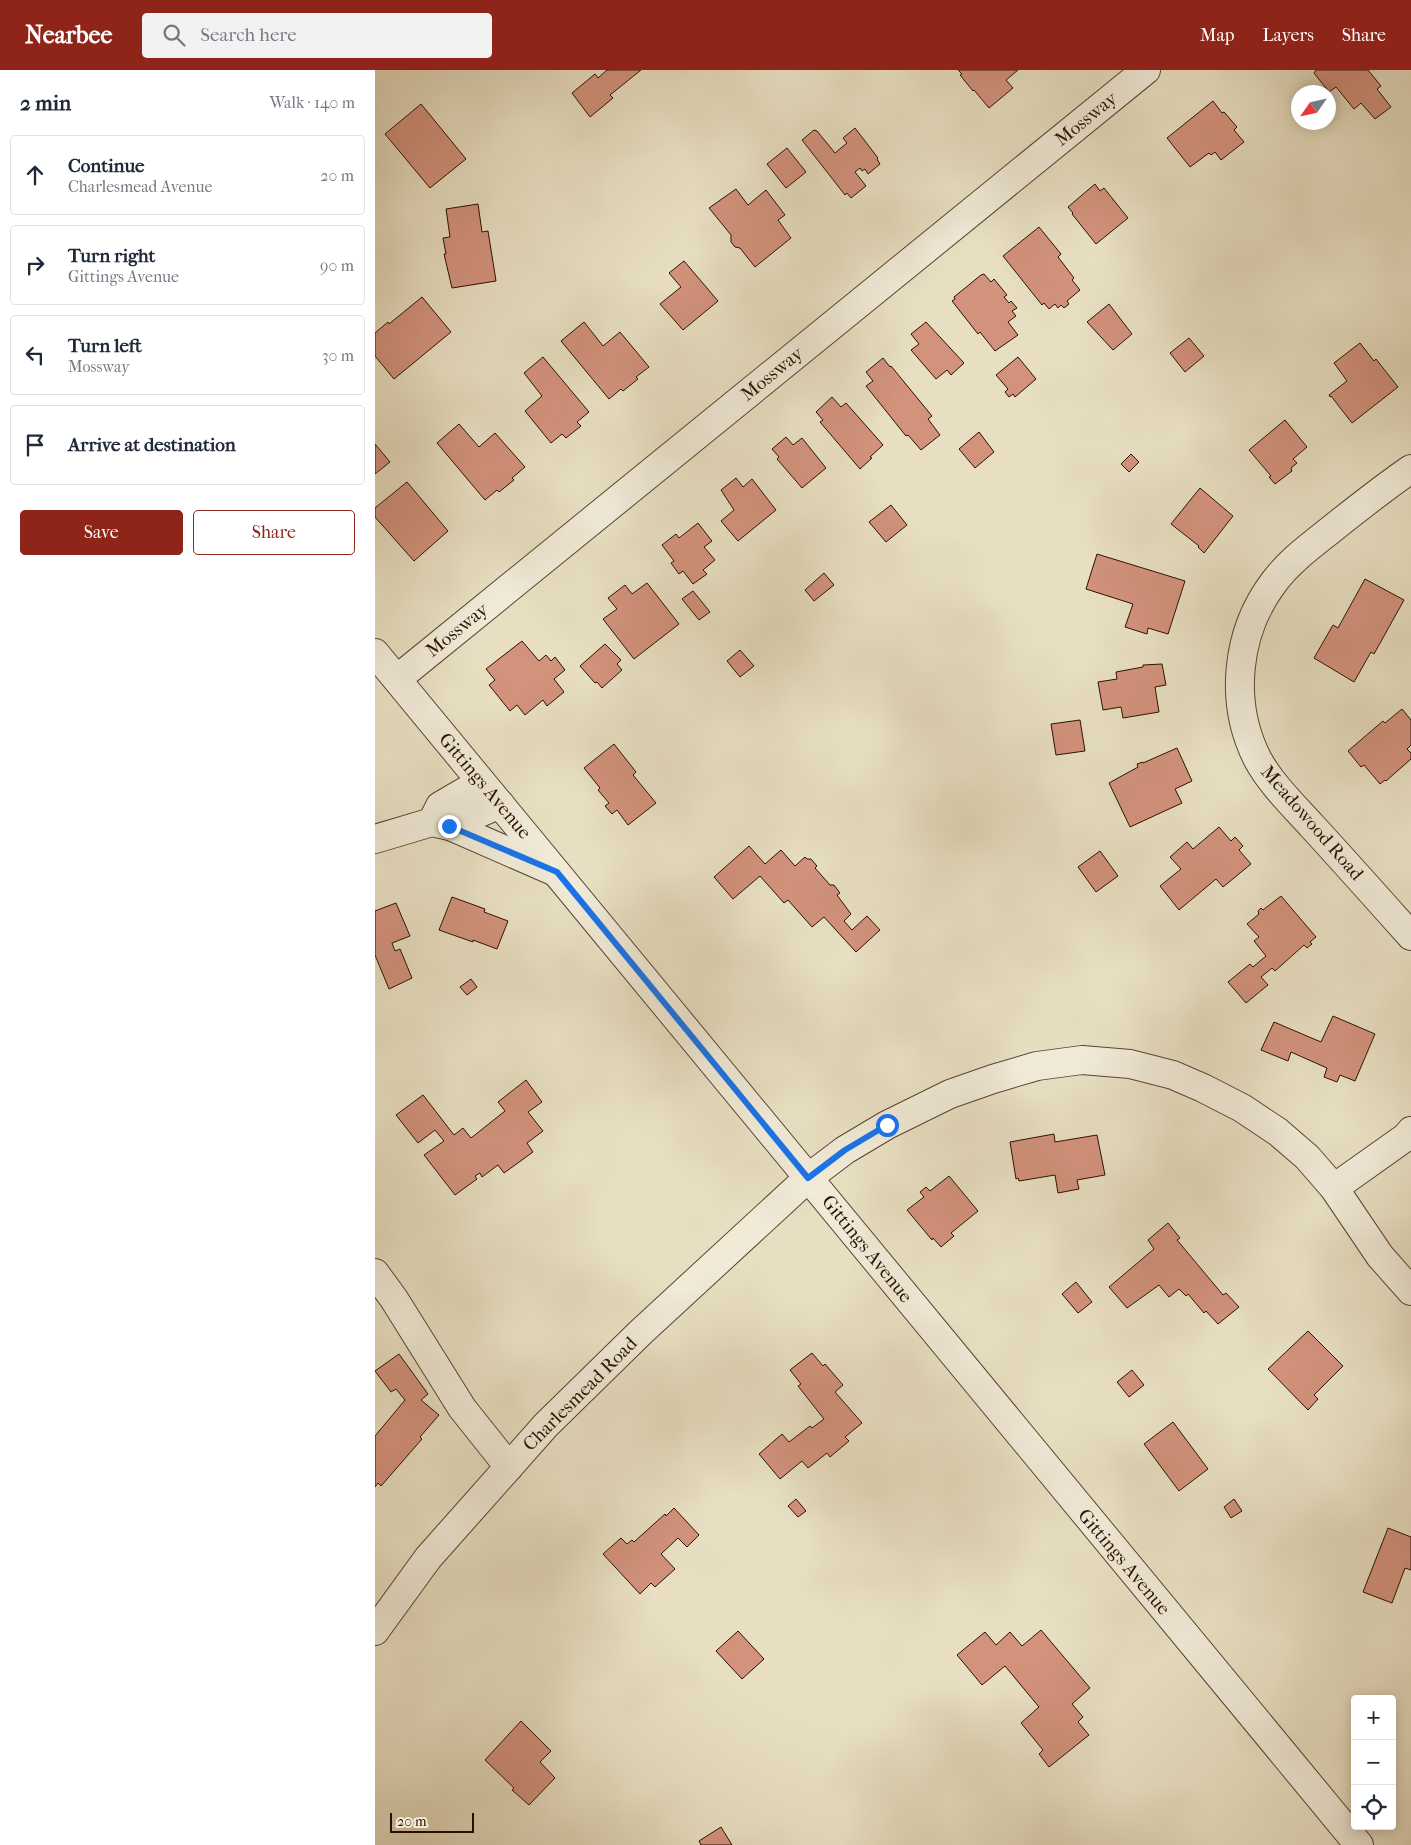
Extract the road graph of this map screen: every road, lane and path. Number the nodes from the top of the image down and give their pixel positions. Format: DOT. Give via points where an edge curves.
graph roads {
  1 [pos="1146,70"];
  2 [pos="1411,469"];
  3 [pos="375,652"];
  4 [pos="397,679"];
  5 [pos="481,782"];
  6 [pos="500,804"];
  7 [pos="441,824"];
  8 [pos="375,839"];
  9 [pos="557,872"];
  10 [pos="1411,936"];
  11 [pos="1411,1130"];
  12 [pos="808,1178"];
  13 [pos="1334,1188"];
  14 [pos="375,1273"];
  15 [pos="1411,1291"];
  16 [pos="509,1467"];
  17 [pos="375,1630"];
  18 [pos="1359,1845"];
  1 -- 4 [label="street, Mossway"];
  2 -- 10 [label="street, Meadowood Road" via="1306,550 1274,582 1253,616 1241,653 1240,691 1245,726 1257,758 1279,788"];
  3 -- 4 [label="street, Gittings Avenue"];
  4 -- 5 [label="street, Gittings Avenue"];
  5 -- 6 [label="street, Gittings Avenue"];
  5 -- 7 [label="street" via="440,806"];
  6 -- 7 [label="street"];
  6 -- 9 [label="street, Gittings Avenue"];
  7 -- 8 [label="street"];
  7 -- 9 [label="street"];
  9 -- 12 [label="street, Gittings Avenue"];
  11 -- 13 [label="street" via="1406,1137"];
  12 -- 13 [label="street, Charlesmead Road" via="845,1150 887,1125 950,1094 1037,1066 1082,1060 1130,1064 1173,1075 1203,1088 1279,1132"];
  12 -- 16 [label="street, Charlesmead Road" via="641,1332 546,1425"];
  12 -- 18 [label="street, Gittings Avenue"];
  13 -- 15 [label="street, Charlesmead Road" via="1380,1256"];
  14 -- 16 [label="street" via="462,1408"];
  16 -- 17 [label="street, Charlesmead Road" via="428,1558"];
}
